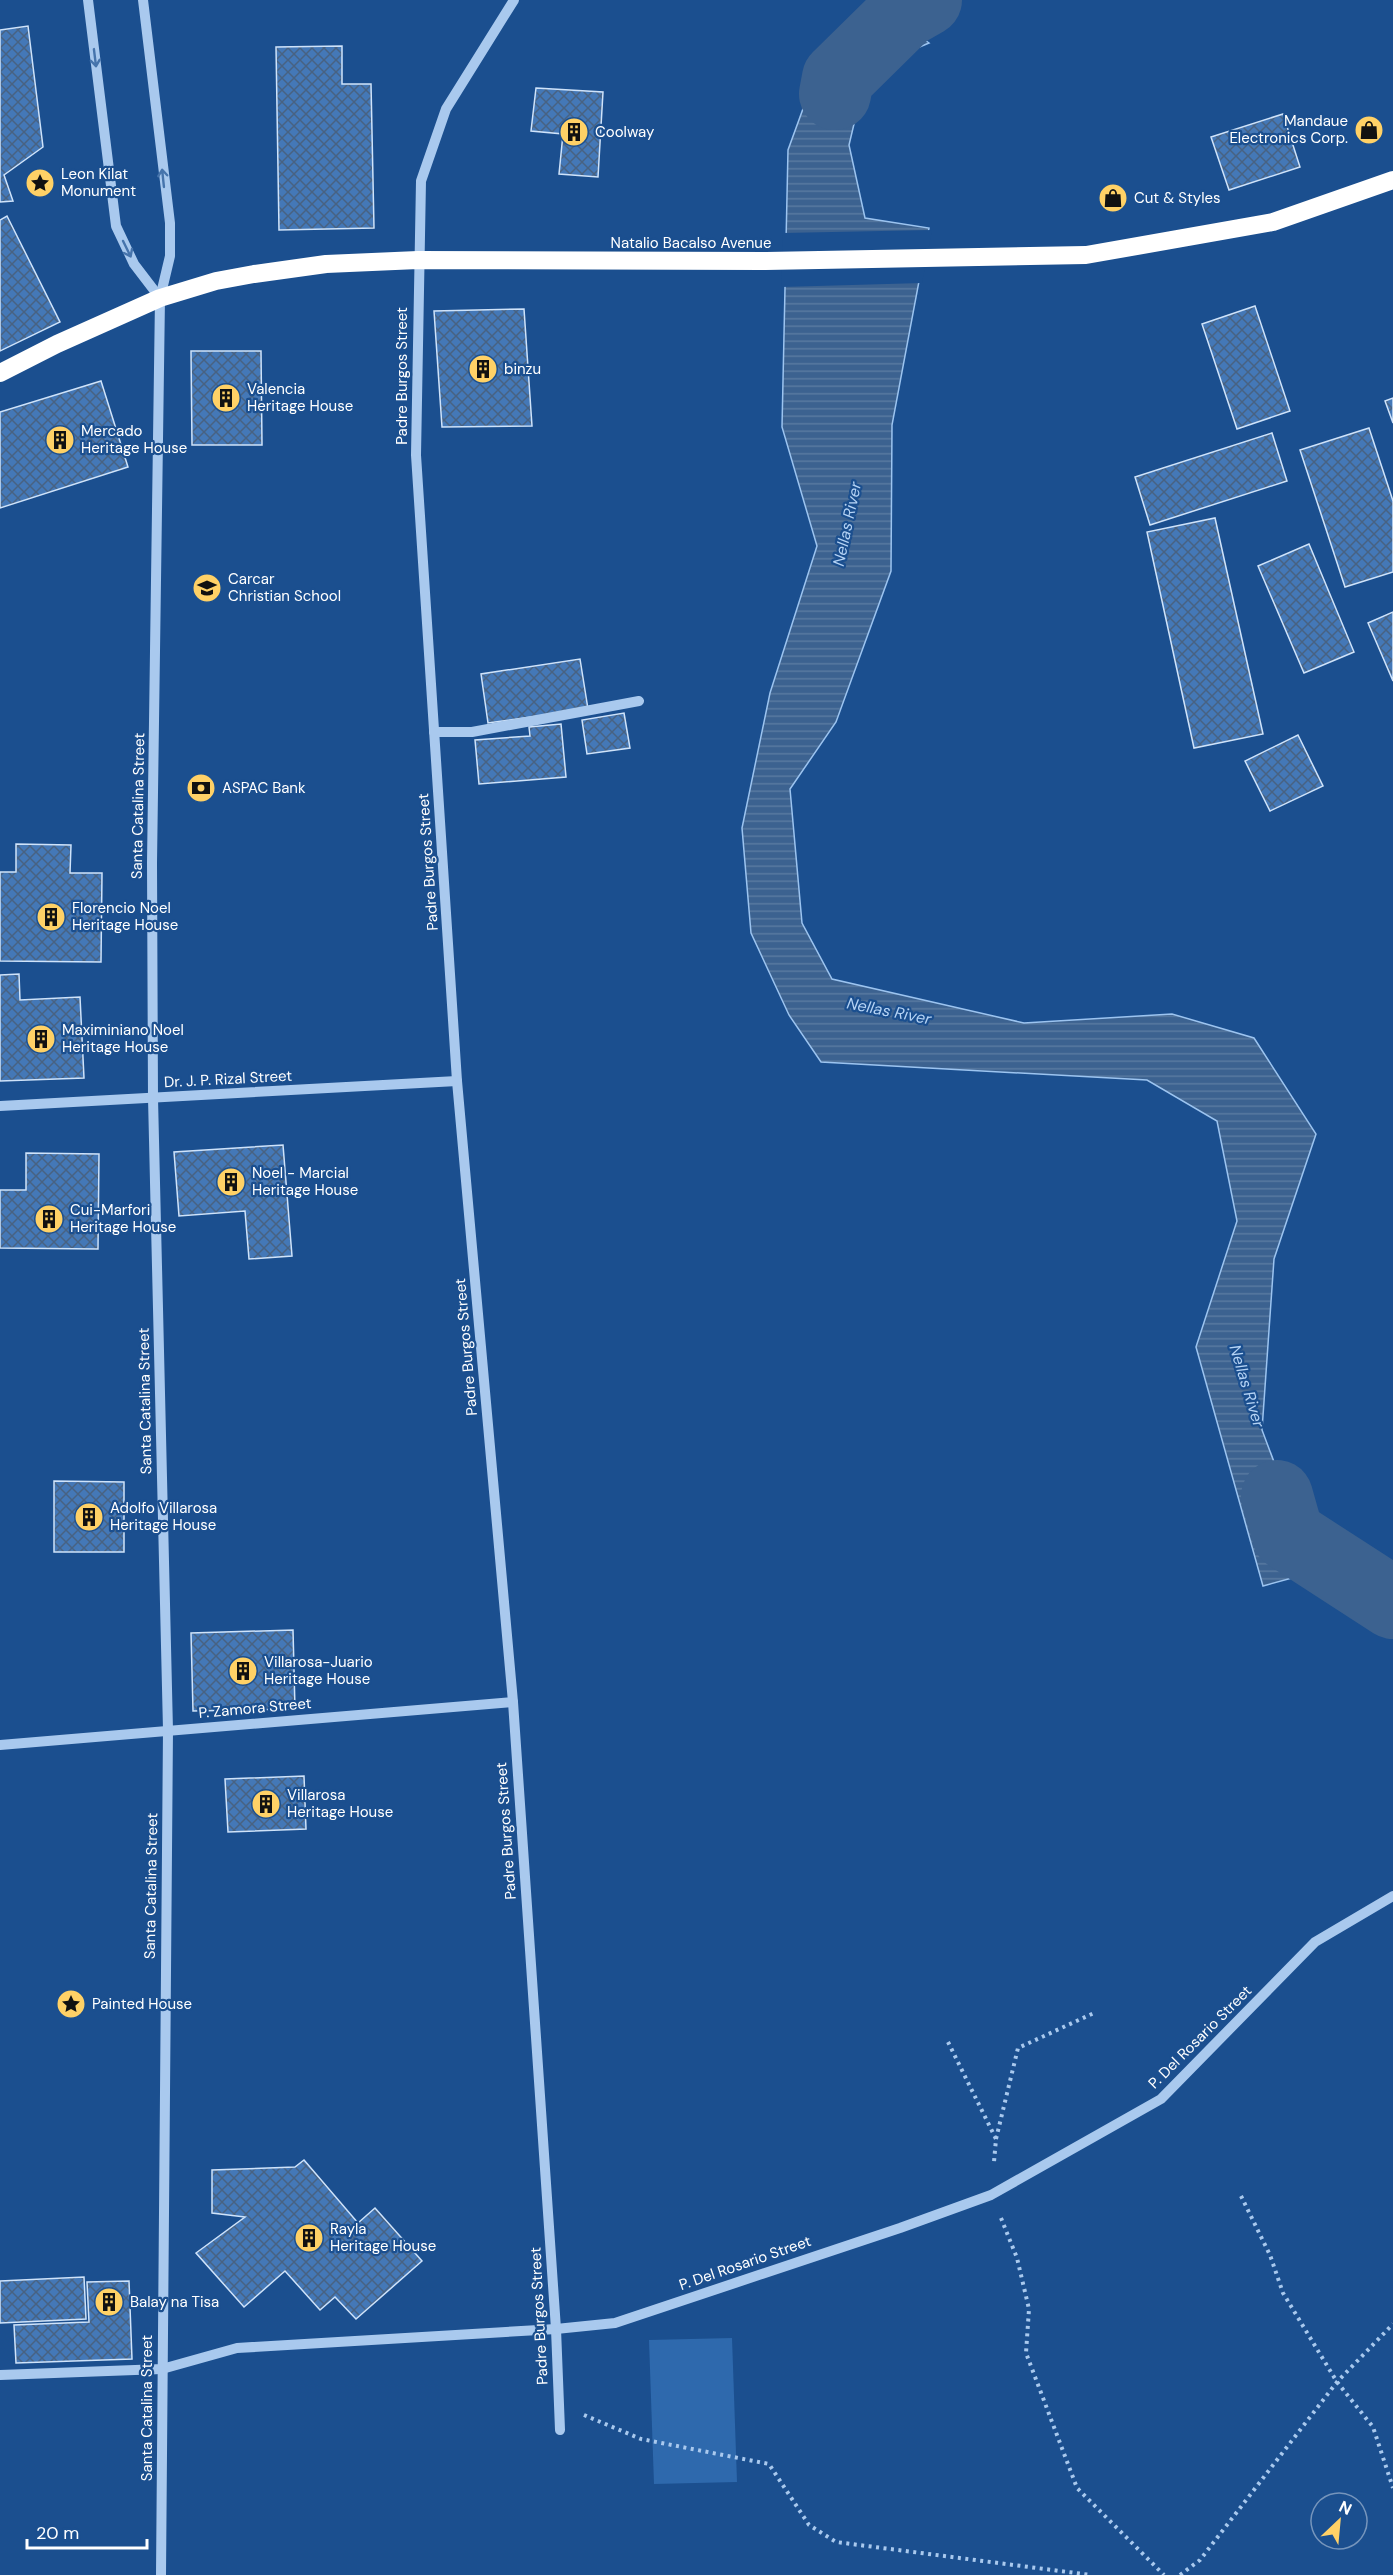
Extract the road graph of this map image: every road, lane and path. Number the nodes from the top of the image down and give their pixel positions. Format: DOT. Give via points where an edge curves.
graph roads {
  1 [pos="88,0"];
  2 [pos="143,0"];
  3 [pos="514,0"];
  4 [pos="1393,180"];
  5 [pos="418,260"];
  6 [pos="160,298"];
  7 [pos="0,373"];
  8 [pos="639,701"];
  9 [pos="434,732"];
  10 [pos="457,1081"];
  11 [pos="153,1098"];
  12 [pos="0,1106"];
  13 [pos="513,1702"];
  14 [pos="168,1730"];
  15 [pos="0,1745"];
  16 [pos="1393,1896"];
  17 [pos="1094,2013"];
  18 [pos="996,2139"];
  19 [pos="1241,2196"];
  20 [pos="1029,2309"];
  21 [pos="1393,2324"];
  22 [pos="556,2329"];
  23 [pos="162,2369"];
  24 [pos="0,2375"];
  25 [pos="1337,2382"];
  26 [pos="559,2404"];
  27 [pos="560,2430"];
  28 [pos="1393,2488"];
  29 [pos="161,2575"];
  30 [pos="1091,2575"];
  31 [pos="1164,2575"];
  32 [pos="1180,2575"];
  1 -- 6 [label="street, one-way" via="116,226 134,264"];
  6 -- 2 [label="street, Santa Catalina Street, one-way" via="170,255 170,223"];
  3 -- 5 [label="street, Padre Burgos Street" via="446,109 421,181"];
  4 -- 5 [label="highway, Natalio Bacalso Avenue" via="1273,222 1086,255 766,261"];
  5 -- 6 [label="highway, Natalio Bacalso Avenue" via="326,264 264,272 216,280"];
  5 -- 9 [label="street, Padre Burgos Street" via="416,454"];
  6 -- 7 [label="highway, Natalio Bacalso Avenue"];
  6 -- 11 [label="street, Santa Catalina Street" via="152,863"];
  8 -- 9 [label="street" via="472,732"];
  9 -- 10 [label="street, Padre Burgos Street"];
  10 -- 11 [label="street, Dr. J. P. Rizal Street"];
  10 -- 13 [label="street, Padre Burgos Street"];
  11 -- 12 [label="street, Dr. J. P. Rizal Street"];
  11 -- 14 [label="street, Santa Catalina Street"];
  13 -- 14 [label="street, P. Zamora Street"];
  13 -- 22 [label="street, Padre Burgos Street"];
  14 -- 15 [label="street, P. Zamora Street"];
  14 -- 23 [label="street, Santa Catalina Street"];
  16 -- 22 [label="street, P. Del Rosario Street" via="1315,1942 1161,2099 992,2194 615,2323"];
  17 -- 18 [label="path" via="1018,2048"];
  19 -- 25 [label="path" via="1270,2254 1283,2293"];
  20 -- 31 [label="path" via="1026,2353 1077,2488"];
  21 -- 25 [label="path"];
  22 -- 23 [label="street, P. Del Rosario Street" via="237,2348"];
  22 -- 26 [label="street, Padre Burgos Street"];
  23 -- 24 [label="street, P. Del Rosario Street"];
  23 -- 29 [label="street, Santa Catalina Street"];
  25 -- 28 [label="path" via="1373,2427"];
  25 -- 32 [label="path" via="1200,2560"];
  26 -- 27 [label="street, Padre Burgos Street"];
  26 -- 30 [label="path" via="641,2439 769,2464 809,2525 836,2542"];
}
